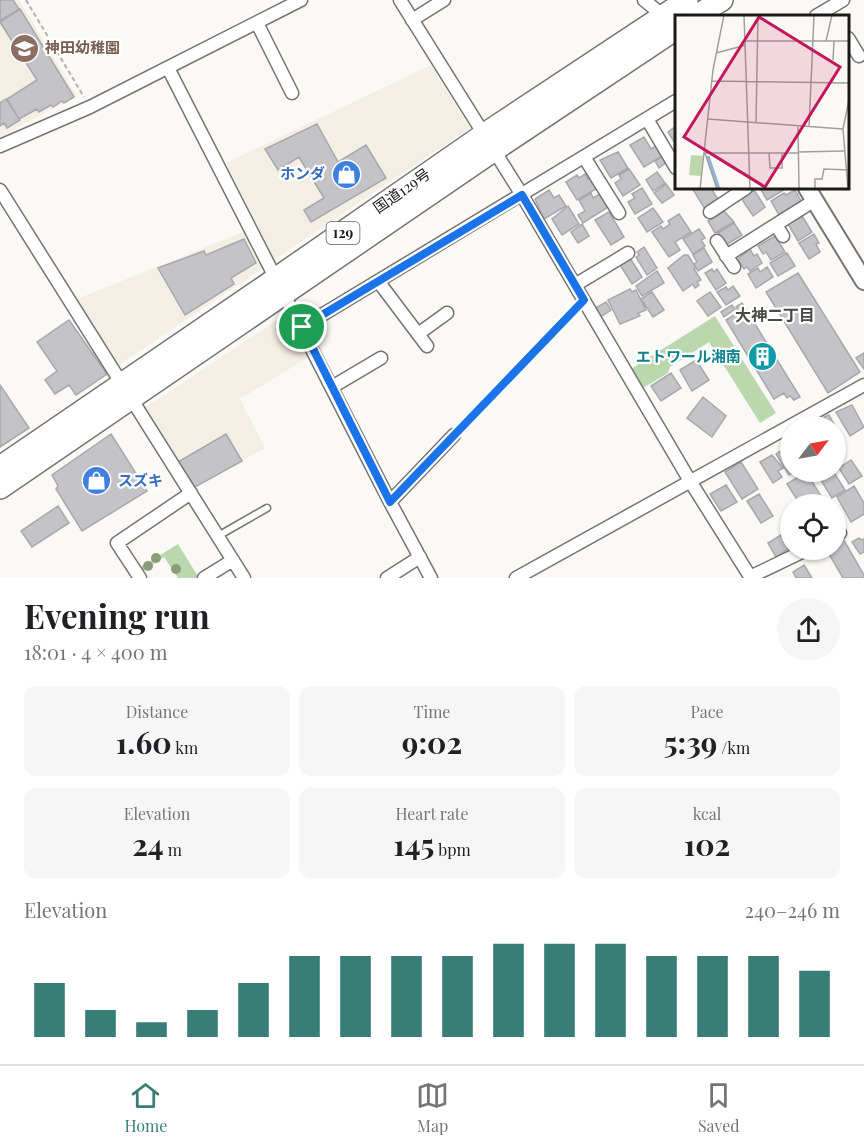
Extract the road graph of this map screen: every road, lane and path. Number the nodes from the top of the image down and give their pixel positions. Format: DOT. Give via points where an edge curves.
graph roads {
  1 [pos="26,0"];
  2 [pos="301,0"];
  3 [pos="400,0"];
  4 [pos="444,0"];
  5 [pos="644,0"];
  6 [pos="722,0"];
  7 [pos="843,0"];
  8 [pos="695,9"];
  9 [pos="831,13"];
  10 [pos="412,20"];
  11 [pos="257,22"];
  12 [pos="672,24"];
  13 [pos="849,40"];
  14 [pos="859,56"];
  15 [pos="168,68"];
  16 [pos="292,93"];
  17 [pos="675,102"];
  18 [pos="90,107"];
  19 [pos="646,120"];
  20 [pos="488,143"];
  21 [pos="0,146"];
  22 [pos="584,157"];
  23 [pos="675,166"];
  24 [pos="744,189"];
  25 [pos="0,190"];
  26 [pos="811,194"];
  27 [pos="522,195"];
  28 [pos="710,212"];
  29 [pos="619,213"];
  30 [pos="776,225"];
  31 [pos="783,236"];
  32 [pos="717,241"];
  33 [pos="628,254"];
  34 [pos="378,281"];
  35 [pos="864,281"];
  36 [pos="575,285"];
  37 [pos="280,286"];
  38 [pos="584,300"];
  39 [pos="447,313"];
  40 [pos="302,327"];
  41 [pos="417,333"];
  42 [pos="427,346"];
  43 [pos="381,358"];
  44 [pos="864,385"];
  45 [pos="332,387"];
  46 [pos="128,391"];
  47 [pos="454,435"];
  48 [pos="0,467"];
  49 [pos="690,481"];
  50 [pos="0,488"];
  51 [pos="191,493"];
  52 [pos="390,502"];
  53 [pos="267,508"];
  54 [pos="218,536"];
  55 [pos="420,557"];
  56 [pos="233,560"];
  57 [pos="786,560"];
  58 [pos="140,578"];
  59 [pos="204,578"];
  60 [pos="244,578"];
  61 [pos="387,578"];
  62 [pos="431,578"];
  63 [pos="516,578"];
  64 [pos="751,578"];
  1 -- 18 [label="path"];
  2 -- 11 [label="street"];
  3 -- 10 [label="street"];
  4 -- 10 [label="street"];
  5 -- 12 [label="street"];
  6 -- 8 [label="highway, 国道129号 / 129"];
  7 -- 9 [label="street"];
  10 -- 20 [label="street"];
  11 -- 15 [label="street"];
  11 -- 16 [label="street"];
  12 -- 20 [label="highway, 国道129号 / 129"];
  13 -- 14 [label="street"];
  15 -- 18 [label="street"];
  15 -- 37 [label="street"];
  17 -- 19 [label="street"];
  18 -- 21 [label="street"];
  19 -- 22 [label="street"];
  19 -- 23 [label="street"];
  20 -- 27 [label="street"];
  20 -- 37 [label="highway, 国道129号 / 129"];
  22 -- 27 [label="street"];
  22 -- 29 [label="street"];
  24 -- 28 [label="street"];
  25 -- 46 [label="street"];
  26 -- 30 [label="street"];
  26 -- 35 [label="street"];
  27 -- 34 [label="street"];
  27 -- 36 [label="street"];
  30 -- 31 [label="street"];
  30 -- 32 [label="street" via="730,262"];
  33 -- 36 [label="street"];
  34 -- 40 [label="street"];
  34 -- 41 [label="street"];
  36 -- 38 [label="street"];
  37 -- 40 [label="street"];
  37 -- 46 [label="highway, 国道129号 / 129"];
  38 -- 47 [label="path"];
  38 -- 49 [label="street"];
  39 -- 41 [label="street"];
  40 -- 45 [label="street"];
  41 -- 42 [label="street"];
  43 -- 45 [label="street"];
  44 -- 49 [label="street"];
  45 -- 52 [label="street"];
  46 -- 48 [label="highway, 国道129号 / 129"];
  46 -- 50 [label="highway, 国道129号 / 129"];
  46 -- 51 [label="street"];
  47 -- 52 [label="street"];
  49 -- 63 [label="street"];
  49 -- 64 [label="street"];
  51 -- 54 [label="street"];
  51 -- 58 [label="street" via="117,543"];
  52 -- 55 [label="street"];
  53 -- 54 [label="lane"];
  54 -- 56 [label="street"];
  55 -- 61 [label="street"];
  55 -- 62 [label="street"];
  56 -- 59 [label="street"];
  56 -- 60 [label="street"];
  57 -- 64 [label="street"];
}
